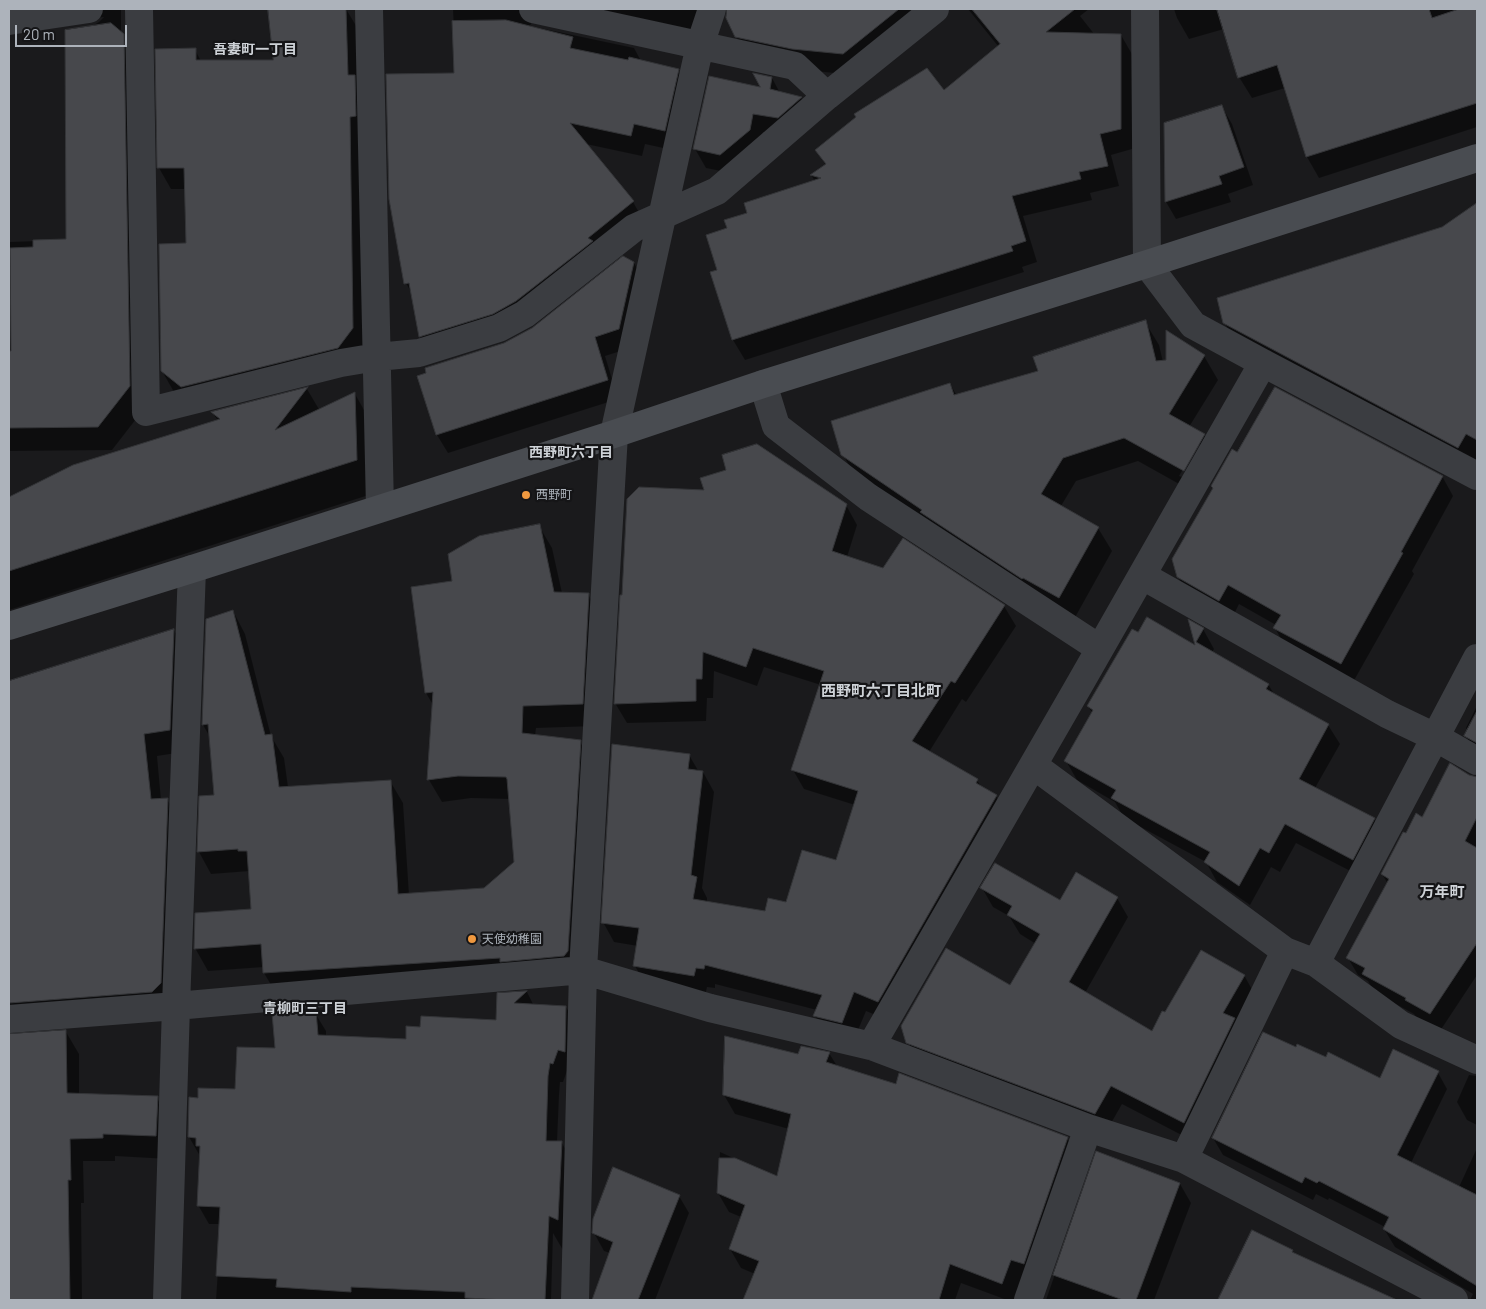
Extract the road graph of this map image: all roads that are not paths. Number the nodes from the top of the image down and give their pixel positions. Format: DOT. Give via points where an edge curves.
graph roads {
  1 [pos="89,9"];
  2 [pos="139,9"];
  3 [pos="369,9"];
  4 [pos="533,9"];
  5 [pos="712,9"];
  6 [pos="935,9"];
  7 [pos="1145,9"];
  8 [pos="9,21"];
  9 [pos="700,46"];
  10 [pos="827,96"];
  11 [pos="1477,158"];
  12 [pos="662,216"];
  13 [pos="1147,264"];
  14 [pos="377,357"];
  15 [pos="1263,363"];
  16 [pos="763,384"];
  17 [pos="614,434"];
  18 [pos="1477,476"];
  19 [pos="380,508"];
  20 [pos="192,569"];
  21 [pos="1143,576"];
  22 [pos="9,626"];
  23 [pos="1099,648"];
  24 [pos="1477,658"];
  25 [pos="1436,737"];
  26 [pos="1477,761"];
  27 [pos="1033,765"];
  28 [pos="1285,951"];
  29 [pos="1316,963"];
  30 [pos="583,970"];
  31 [pos="176,1006"];
  32 [pos="9,1019"];
  33 [pos="872,1046"];
  34 [pos="1477,1060"];
  35 [pos="1088,1128"];
  36 [pos="1184,1159"];
  37 [pos="167,1300"];
  38 [pos="574,1300"];
  39 [pos="1028,1300"];
  40 [pos="1454,1300"];
  1 -- 8 [label="street"];
  2 -- 14 [label="street" via="146,412 341,362"];
  3 -- 14 [label="street"];
  4 -- 9 [label="street"];
  5 -- 9 [label="street"];
  6 -- 10 [label="street"];
  7 -- 13 [label="street"];
  9 -- 10 [label="street" via="795,66"];
  9 -- 12 [label="street"];
  10 -- 12 [label="street" via="716,191"];
  11 -- 13 [label="street"];
  12 -- 14 [label="street" via="634,228 525,314 499,328 418,353"];
  12 -- 17 [label="street"];
  13 -- 15 [label="street" via="1193,325"];
  13 -- 16 [label="street"];
  14 -- 19 [label="street"];
  15 -- 18 [label="street"];
  15 -- 21 [label="street"];
  16 -- 17 [label="street"];
  16 -- 23 [label="street" via="776,426 868,497"];
  17 -- 19 [label="street"];
  17 -- 30 [label="street"];
  19 -- 20 [label="street"];
  20 -- 22 [label="street"];
  20 -- 31 [label="street"];
  21 -- 23 [label="street"];
  21 -- 25 [label="street" via="1387,714"];
  23 -- 27 [label="street"];
  24 -- 25 [label="street"];
  25 -- 26 [label="street"];
  25 -- 29 [label="street"];
  27 -- 28 [label="street"];
  27 -- 33 [label="street"];
  28 -- 29 [label="street"];
  28 -- 36 [label="street"];
  29 -- 34 [label="street" via="1401,1025"];
  30 -- 31 [label="street"];
  30 -- 33 [label="street" via="710,1008"];
  30 -- 38 [label="street"];
  31 -- 32 [label="street"];
  31 -- 37 [label="street"];
  33 -- 35 [label="street"];
  35 -- 36 [label="street"];
  35 -- 39 [label="street"];
  36 -- 40 [label="street"];
}
